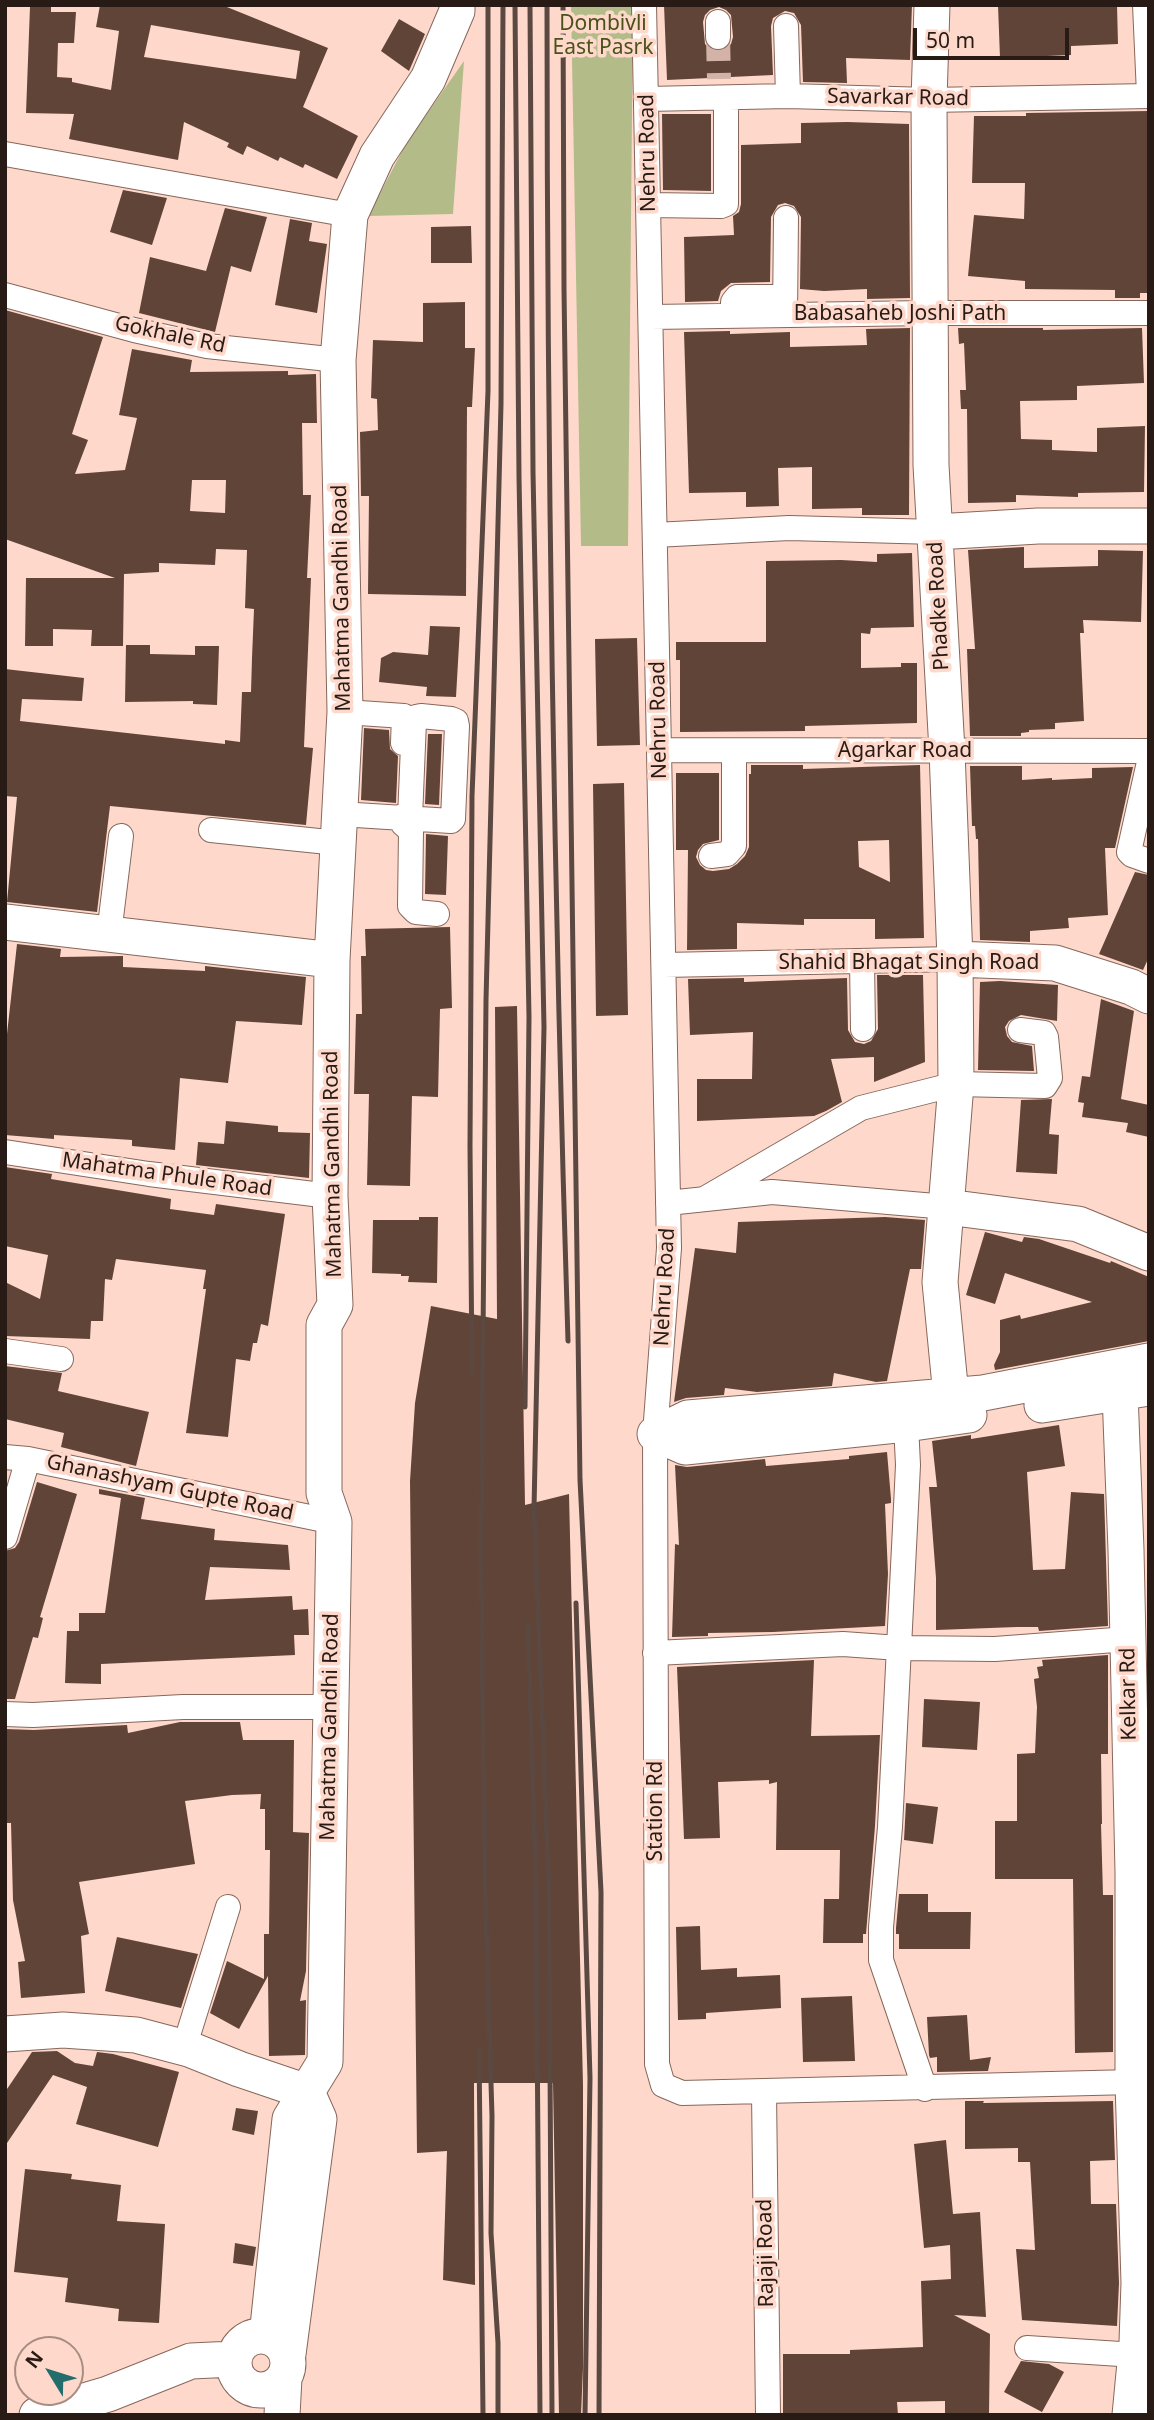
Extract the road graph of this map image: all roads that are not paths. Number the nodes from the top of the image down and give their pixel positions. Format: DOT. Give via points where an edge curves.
graph roads {
  1 [pos="457,5"];
  2 [pos="644,5"];
  3 [pos="932,5"];
  4 [pos="1145,5"];
  5 [pos="786,26"];
  6 [pos="721,91"];
  7 [pos="1149,95"];
  8 [pos="788,96"];
  9 [pos="647,99"];
  10 [pos="929,100"];
  11 [pos="5,154"];
  12 [pos="649,205"];
  13 [pos="350,215"];
  14 [pos="786,218"];
  15 [pos="5,295"];
  16 [pos="785,306"];
  17 [pos="929,313"];
  18 [pos="1149,313"];
  19 [pos="651,317"];
  20 [pos="338,360"];
  21 [pos="1149,526"];
  22 [pos="936,532"];
  23 [pos="655,535"];
  24 [pos="345,712"];
  25 [pos="661,750"];
  26 [pos="734,751"];
  27 [pos="947,751"];
  28 [pos="1149,751"];
  29 [pos="1149,762"];
  30 [pos="402,817"];
  31 [pos="339,828"];
  32 [pos="211,830"];
  33 [pos="121,836"];
  34 [pos="711,856"];
  35 [pos="1149,861"];
  36 [pos="437,914"];
  37 [pos="5,922"];
  38 [pos="109,934"];
  39 [pos="955,958"];
  40 [pos="332,960"];
  41 [pos="862,961"];
  42 [pos="664,965"];
  43 [pos="1149,996"];
  44 [pos="863,1029"];
  45 [pos="1020,1030"];
  46 [pos="956,1084"];
  47 [pos="5,1152"];
  48 [pos="330,1196"];
  49 [pos="706,1198"];
  50 [pos="668,1203"];
  51 [pos="947,1207"];
  52 [pos="1149,1253"];
  53 [pos="5,1351"];
  54 [pos="61,1359"];
  55 [pos="1149,1361"];
  56 [pos="1134,1391"];
  57 [pos="951,1396"];
  58 [pos="906,1424"];
  59 [pos="655,1434"];
  60 [pos="17,1458"];
  61 [pos="334,1522"];
  62 [pos="5,1538"];
  63 [pos="1128,1639"];
  64 [pos="899,1648"];
  65 [pos="655,1653"];
  66 [pos="1139,1691"];
  67 [pos="330,1707"];
  68 [pos="5,1714"];
  69 [pos="1141,1872"];
  70 [pos="228,1907"];
  71 [pos="1141,2024"];
  72 [pos="5,2034"];
  73 [pos="184,2048"];
  74 [pos="1133,2082"];
  75 [pos="925,2089"];
  76 [pos="307,2092"];
  77 [pos="764,2092"];
  78 [pos="1143,2200"];
  79 [pos="1144,2283"];
  80 [pos="1141,2347"];
  81 [pos="1027,2348"];
  82 [pos="273,2381"];
  83 [pos="37,2415"];
  84 [pos="768,2415"];
  85 [pos="1130,2415"];
  1 -- 13 [label="street, Mahatma Gandhi Road" via="428,79 377,156"];
  2 -- 9 [label="street, Nehru Road"];
  3 -- 10 [label="street, Phadke Road"];
  4 -- 7 [label="street"];
  5 -- 8 [label="street"];
  6 -- 8 [label="street, Savarkar Road"];
  6 -- 9 [label="street, Savarkar Road"];
  6 -- 12 [label="street" via="726,204"];
  7 -- 10 [label="street, Savarkar Road"];
  8 -- 10 [label="street, Savarkar Road"];
  9 -- 12 [label="street, Nehru Road"];
  10 -- 17 [label="street, Phadke Road"];
  11 -- 13 [label="street"];
  12 -- 19 [label="street, Nehru Road"];
  13 -- 20 [label="street, Mahatma Gandhi Road"];
  14 -- 16 [label="street"];
  15 -- 20 [label="street, Gokhale Rd" via="207,345"];
  16 -- 17 [label="street, Babasaheb Joshi Path"];
  16 -- 19 [label="street, Babasaheb Joshi Path" via="733,316"];
  17 -- 18 [label="street, Babasaheb Joshi Path"];
  17 -- 22 [label="street, Phadke Road"];
  19 -- 23 [label="street, Nehru Road"];
  20 -- 24 [label="street, Mahatma Gandhi Road"];
  21 -- 22 [label="street"];
  22 -- 23 [label="street" via="789,528"];
  22 -- 27 [label="street, Phadke Road"];
  23 -- 25 [label="street, Nehru Road"];
  24 -- 30 [label="street" via="405,717"];
  24 -- 31 [label="street, Mahatma Gandhi Road"];
  25 -- 26 [label="street, Agarkar Road"];
  25 -- 42 [label="street, Nehru Road"];
  26 -- 27 [label="street, Agarkar Road"];
  26 -- 34 [label="street" via="734,846 727,854"];
  27 -- 28 [label="street, Agarkar Road"];
  27 -- 39 [label="street, Phadke Road"];
  29 -- 35 [label="street" via="1129,852"];
  30 -- 31 [label="street"];
  30 -- 36 [label="street" via="411,831 410,906 416,912"];
  31 -- 32 [label="street"];
  31 -- 40 [label="street, Mahatma Gandhi Road"];
  33 -- 38 [label="street"];
  37 -- 38 [label="street"];
  38 -- 40 [label="street"];
  39 -- 41 [label="street, Shahid Bhagat Singh Road"];
  39 -- 43 [label="street, Shahid Bhagat Singh Road" via="1055,963"];
  39 -- 46 [label="street, Phadke Road"];
  40 -- 48 [label="street, Mahatma Gandhi Road"];
  41 -- 42 [label="street, Shahid Bhagat Singh Road"];
  41 -- 44 [label="street"];
  42 -- 50 [label="street, Nehru Road"];
  45 -- 46 [label="street" via="1044,1032 1050,1078 1045,1086"];
  46 -- 49 [label="street" via="861,1108"];
  46 -- 51 [label="street, Phadke Road"];
  47 -- 48 [label="street, Mahatma Phule Road"];
  48 -- 61 [label="street, Mahatma Gandhi Road" via="335,1305 324,1325 324,1493"];
  49 -- 50 [label="street"];
  49 -- 51 [label="street" via="772,1192"];
  50 -- 59 [label="street, Nehru Road" via="669,1248"];
  51 -- 52 [label="street" via="1077,1224"];
  51 -- 57 [label="street, Phadke Road" via="940,1282"];
  53 -- 54 [label="street"];
  55 -- 57 [label="street"];
  56 -- 58 [label="street, Kelkar Rd"];
  56 -- 63 [label="street, Kelkar Rd"];
  57 -- 59 [label="street" via="688,1418"];
  58 -- 59 [label="street, Kelkar Rd" via="685,1447"];
  58 -- 64 [label="street"];
  59 -- 65 [label="street, Station Rd"];
  60 -- 61 [label="street, Ghanashyam Gupte Road"];
  60 -- 62 [label="street"];
  61 -- 67 [label="street, Mahatma Gandhi Road"];
  63 -- 64 [label="street" via="995,1649"];
  63 -- 66 [label="street, Kelkar Rd"];
  64 -- 65 [label="street" via="843,1644"];
  64 -- 75 [label="street" via="881,1960"];
  65 -- 77 [label="street, Station Rd" via="657,2064 663,2085 682,2093"];
  66 -- 69 [label="street, Kelkar Rd"];
  67 -- 68 [label="street"];
  67 -- 76 [label="street, Mahatma Gandhi Road" via="325,2062"];
  69 -- 71 [label="street, Kelkar Rd"];
  70 -- 73 [label="street"];
  71 -- 74 [label="street, Kelkar Rd"];
  72 -- 73 [label="street" via="63,2030 136,2035"];
  73 -- 76 [label="street"];
  74 -- 75 [label="street"];
  74 -- 78 [label="street, Kelkar Rd"];
  75 -- 77 [label="street"];
  76 -- 82 [label="street, Mahatma Gandhi Road" via="290,2119"];
  77 -- 84 [label="street, Rajaji Road"];
  78 -- 79 [label="street, Kelkar Rd"];
  79 -- 80 [label="street, Kelkar Rd"];
  80 -- 81 [label="street" via="1064,2358"];
  80 -- 85 [label="street, Kelkar Rd"];
  82 -- 83 [label="street" via="243,2384 234,2359 191,2361 108,2395"];
}
